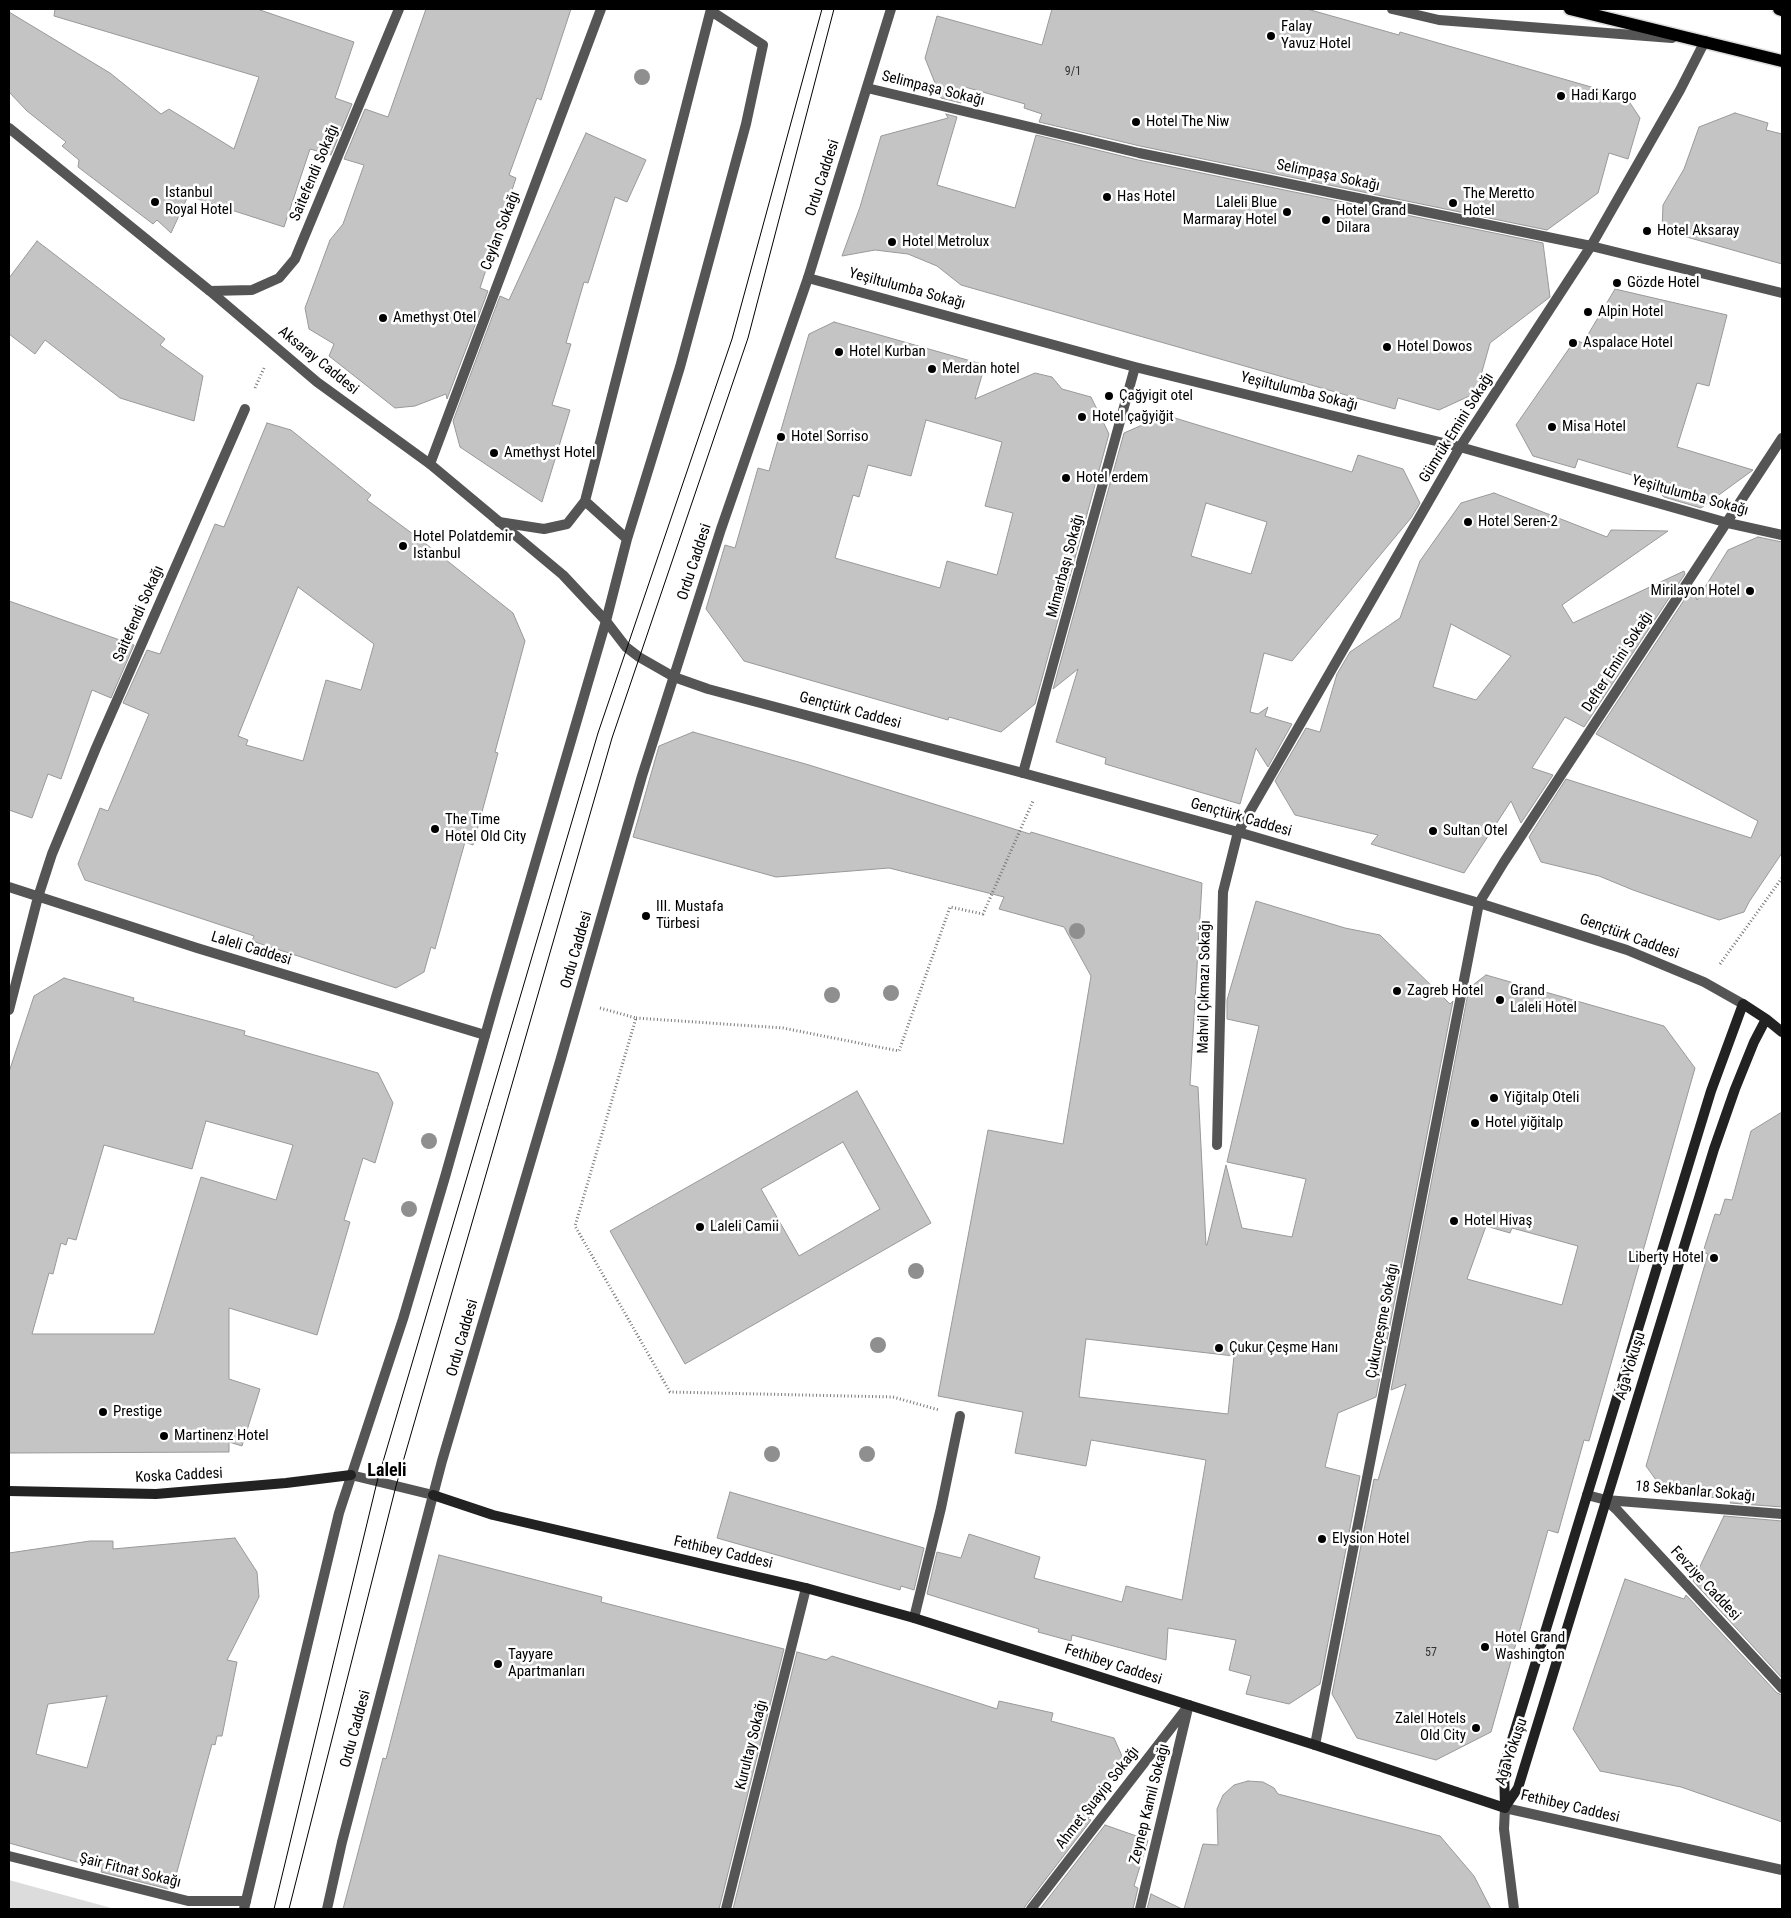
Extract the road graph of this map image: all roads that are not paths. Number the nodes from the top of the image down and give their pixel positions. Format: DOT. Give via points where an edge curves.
graph roads {
  1 [pos="399,9"];
  2 [pos="600,9"];
  3 [pos="891,9"];
  4 [pos="1392,9"];
  5 [pos="1570,9"];
  6 [pos="711,10"];
  7 [pos="1705,41"];
  8 [pos="1782,61"];
  9 [pos="867,88"];
  10 [pos="9,128"];
  11 [pos="1591,246"];
  12 [pos="808,278"];
  13 [pos="210,291"];
  14 [pos="1782,293"];
  15 [pos="1135,367"];
  16 [pos="246,408"];
  17 [pos="1782,438"];
  18 [pos="1460,447"];
  19 [pos="430,464"];
  20 [pos="586,501"];
  21 [pos="500,522"];
  22 [pos="1728,523"];
  23 [pos="1782,536"];
  24 [pos="627,539"];
  25 [pos="606,621"];
  26 [pos="674,677"];
  27 [pos="1024,772"];
  28 [pos="1238,832"];
  29 [pos="9,887"];
  30 [pos="38,897"];
  31 [pos="1479,903"];
  32 [pos="1743,1004"];
  33 [pos="9,1010"];
  34 [pos="1766,1019"];
  35 [pos="1782,1032"];
  36 [pos="485,1035"];
  37 [pos="1217,1145"];
  38 [pos="960,1416"];
  39 [pos="351,1475"];
  40 [pos="9,1491"];
  41 [pos="1587,1494"];
  42 [pos="433,1495"];
  43 [pos="1606,1500"];
  44 [pos="1782,1514"];
  45 [pos="806,1588"];
  46 [pos="914,1618"];
  47 [pos="1782,1688"];
  48 [pos="1189,1705"];
  49 [pos="1315,1745"];
  50 [pos="1505,1808"];
  51 [pos="9,1856"];
  52 [pos="1782,1870"];
  53 [pos="245,1905"];
  54 [pos="327,1909"];
  55 [pos="726,1909"];
  56 [pos="1031,1909"];
  57 [pos="1140,1909"];
  58 [pos="1514,1909"];
  1 -- 13 [label="street, Saitefendi Sokağı" via="295,259 278,278 252,290"];
  2 -- 19 [label="street, Ceylan Sokağı"];
  3 -- 9 [label="street, Ordu Caddesi"];
  4 -- 7 [label="street" via="1439,20"];
  5 -- 7 [label="main road"];
  6 -- 20 [label="street"];
  6 -- 24 [label="street" via="763,45 726,202"];
  7 -- 8 [label="main road"];
  7 -- 11 [label="street, Gümrük Emini Sokağı"];
  9 -- 11 [label="street, Selimpaşa Sokağı" via="1139,153"];
  9 -- 12 [label="street, Ordu Caddesi"];
  10 -- 13 [label="street, Aksaray Caddesi"];
  11 -- 14 [label="street, Selimpaşa Sokağı"];
  11 -- 18 [label="street, Gümrük Emini Sokağı"];
  12 -- 15 [label="street, Yeşiltulumba Sokağı"];
  12 -- 26 [label="street, Ordu Caddesi" via="721,529"];
  13 -- 19 [label="street, Aksaray Caddesi" via="317,382"];
  15 -- 18 [label="street, Yeşiltulumba Sokağı"];
  15 -- 27 [label="street, Mimarbaşı Sokağı"];
  16 -- 30 [label="street, Saitefendi Sokağı" via="96,748 52,854"];
  17 -- 22 [label="street, Defter Emini Sokağı"];
  18 -- 22 [label="street, Yeşiltulumba Sokağı"];
  18 -- 28 [label="street, Gümrük Emini Sokağı"];
  19 -- 21 [label="street, Aksaray Caddesi"];
  20 -- 21 [label="street" via="567,524 544,530"];
  20 -- 24 [label="street"];
  21 -- 25 [label="street, Aksaray Caddesi" via="563,575"];
  22 -- 23 [label="street, Yeşiltulumba Sokağı"];
  22 -- 31 [label="street, Defter Emini Sokağı"];
  24 -- 25 [label="street"];
  25 -- 26 [label="street, Gençtürk Caddesi" via="638,657"];
  25 -- 36 [label="street"];
  26 -- 27 [label="street, Gençtürk Caddesi"];
  26 -- 42 [label="street, Ordu Caddesi" via="642,776"];
  27 -- 28 [label="street, Gençtürk Caddesi"];
  28 -- 31 [label="street, Gençtürk Caddesi"];
  28 -- 37 [label="street, Mahvil Çıkmazı Sokağı" via="1222,892"];
  29 -- 30 [label="street, Laleli Caddesi"];
  30 -- 33 [label="street, Saitefendi Sokağı"];
  30 -- 36 [label="street, Laleli Caddesi"];
  31 -- 32 [label="street, Gençtürk Caddesi" via="1627,950 1704,982"];
  31 -- 49 [label="street, Çukurçeşme Sokağı"];
  32 -- 34 [label="main road, Gençtürk Caddesi"];
  32 -- 41 [label="main road, Ağa Yokuşu" via="1711,1091"];
  34 -- 35 [label="main road, Gençtürk Caddesi"];
  34 -- 43 [label="main road, Ağa Yokuşu" via="1720,1132"];
  36 -- 39 [label="street" via="404,1320"];
  38 -- 46 [label="street"];
  39 -- 40 [label="main road, Koska Caddesi" via="156,1494"];
  39 -- 42 [label="street"];
  39 -- 53 [label="street" via="339,1513"];
  41 -- 43 [label="street"];
  41 -- 50 [label="main road, Ağa Yokuşu" via="1504,1766"];
  42 -- 45 [label="main road, Fethibey Caddesi" via="493,1515"];
  42 -- 54 [label="street, Ordu Caddesi"];
  43 -- 44 [label="street, 18 Sekbanlar Sokağı"];
  43 -- 47 [label="street, Fevziye Caddesi"];
  43 -- 50 [label="main road, Ağa Yokuşu" via="1518,1788"];
  45 -- 46 [label="main road, Fethibey Caddesi"];
  45 -- 55 [label="street, Kurultay Sokağı"];
  46 -- 48 [label="main road, Fethibey Caddesi"];
  48 -- 49 [label="main road, Fethibey Caddesi"];
  48 -- 56 [label="street, Ahmet Şuayip Sokağı"];
  48 -- 57 [label="street, Zeynep Kamil Sokağı"];
  49 -- 50 [label="main road, Fethibey Caddesi"];
  50 -- 52 [label="street, Fethibey Caddesi"];
  50 -- 58 [label="street" via="1504,1829"];
  51 -- 53 [label="street, Şair Fitnat Sokağı" via="188,1901"];
}
